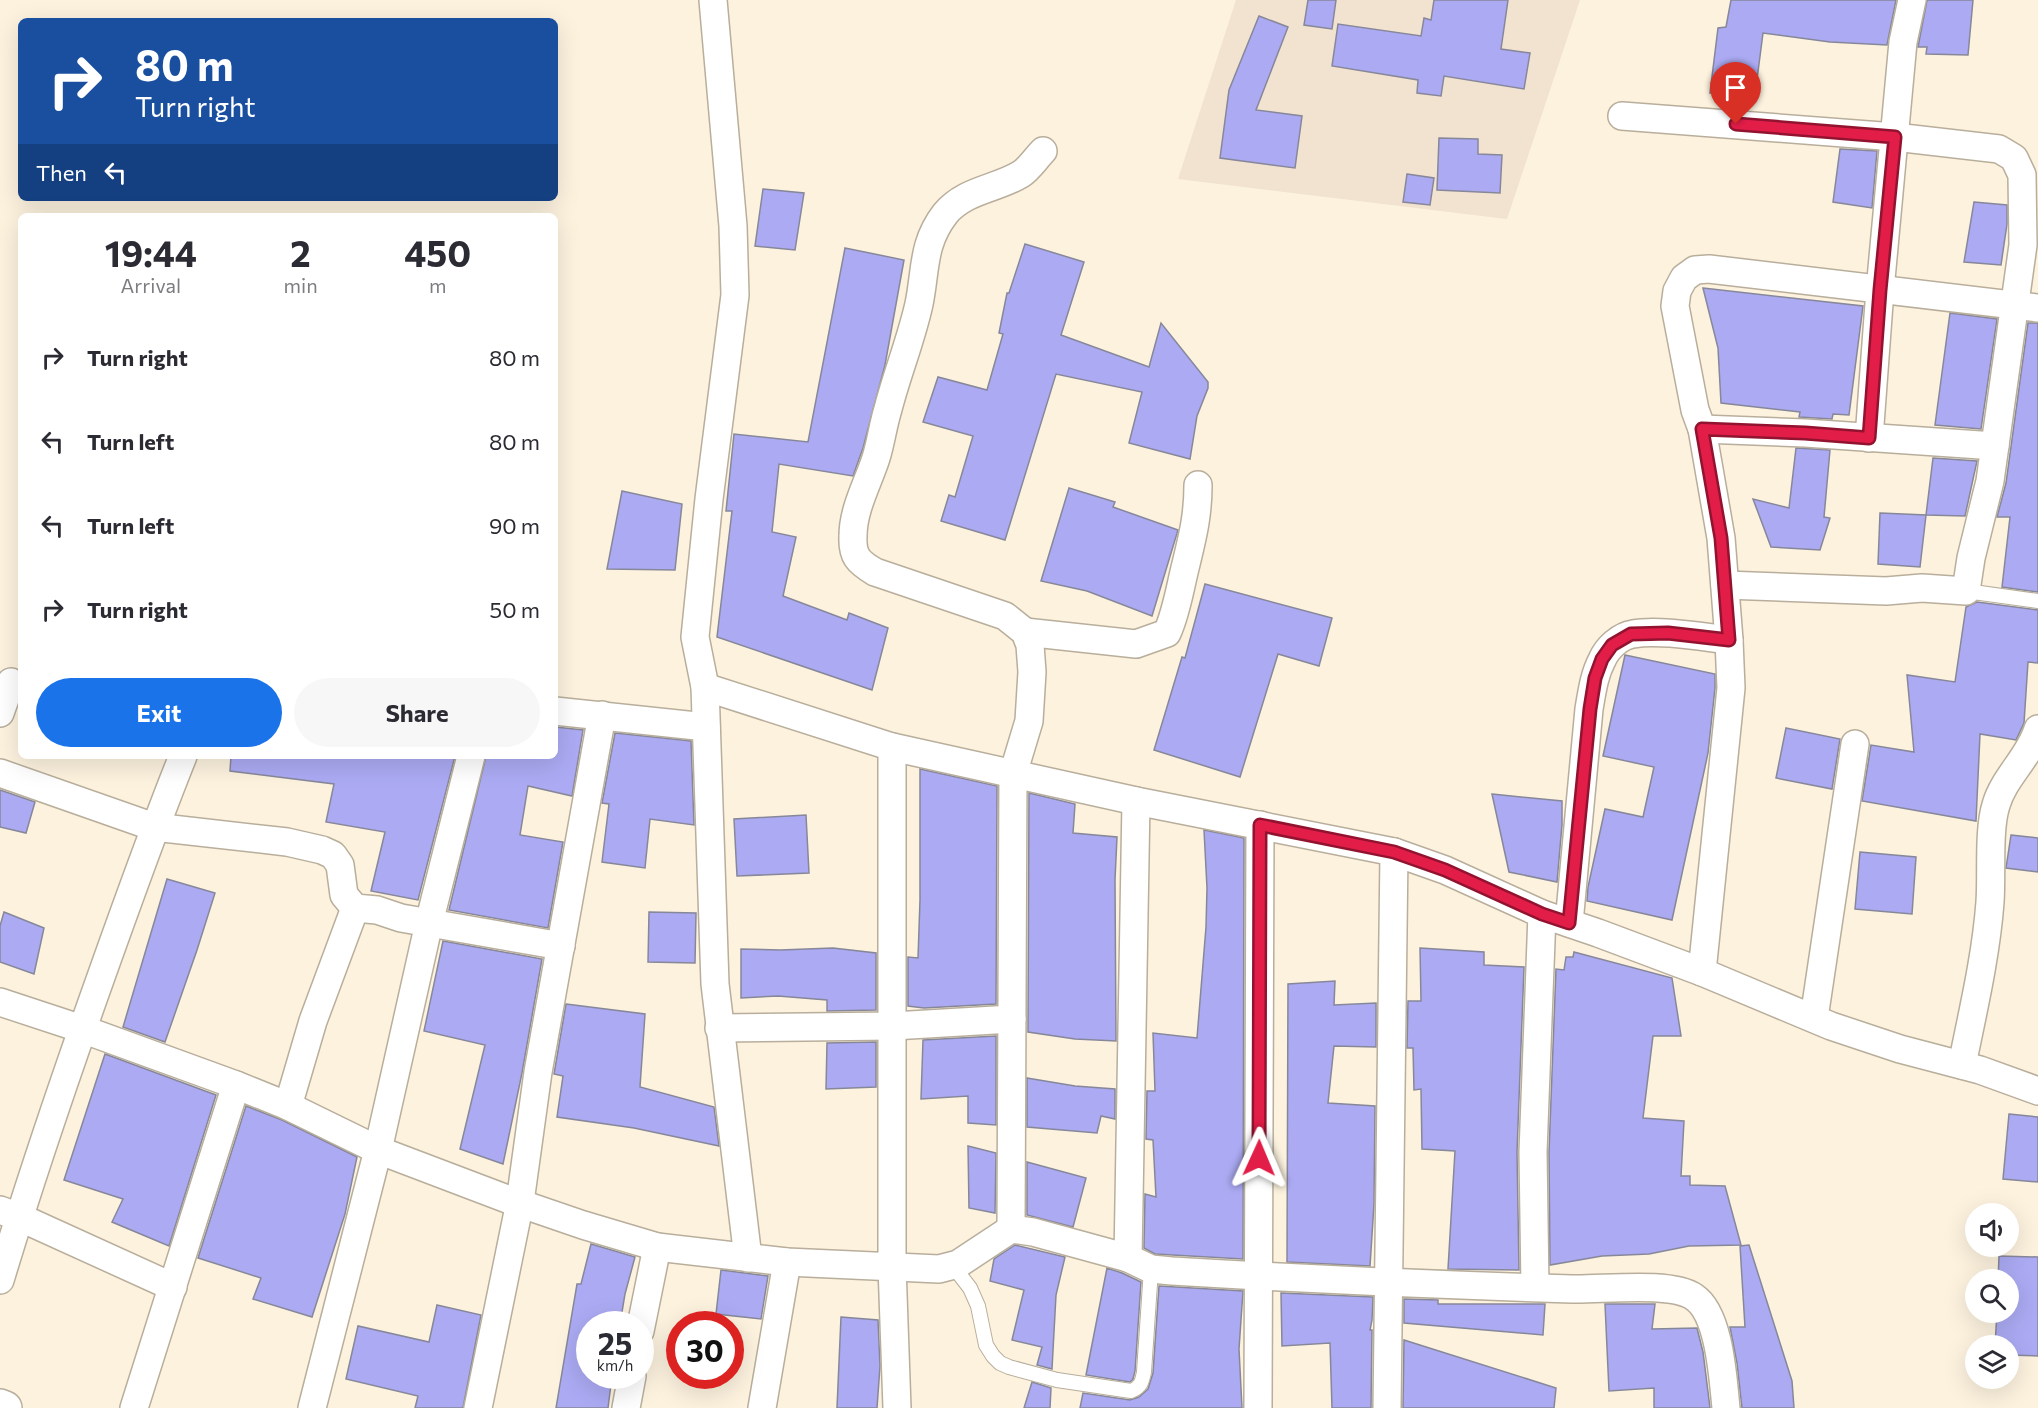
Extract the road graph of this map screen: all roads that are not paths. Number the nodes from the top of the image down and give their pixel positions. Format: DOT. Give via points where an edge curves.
graph roads {
  1 [pos="713,0"];
  2 [pos="1912,0"];
  3 [pos="1622,116"];
  4 [pos="1895,137"];
  5 [pos="1043,151"];
  6 [pos="1880,290"];
  7 [pos="2026,307"];
  8 [pos="1702,429"];
  9 [pos="1869,438"];
  10 [pos="1995,446"];
  11 [pos="1198,484"];
  12 [pos="1725,585"];
  13 [pos="1966,591"];
  14 [pos="2038,601"];
  15 [pos="1025,632"];
  16 [pos="1729,640"];
  17 [pos="11,681"];
  18 [pos="705,687"];
  19 [pos="558,711"];
  20 [pos="0,713"];
  21 [pos="602,715"];
  22 [pos="706,727"];
  23 [pos="2038,729"];
  24 [pos="1855,744"];
  25 [pos="892,747"];
  26 [pos="182,759"];
  27 [pos="470,759"];
  28 [pos="0,772"];
  29 [pos="2026,772"];
  30 [pos="1013,774"];
  31 [pos="1136,801"];
  32 [pos="1260,825"];
  33 [pos="154,827"];
  34 [pos="1394,852"];
  35 [pos="355,908"];
  36 [pos="1542,914"];
  37 [pos="429,923"];
  38 [pos="1569,923"];
  39 [pos="561,946"];
  40 [pos="1702,972"];
  41 [pos="0,1002"];
  42 [pos="1814,1018"];
  43 [pos="1012,1019"];
  44 [pos="893,1026"];
  45 [pos="720,1028"];
  46 [pos="82,1029"];
  47 [pos="1962,1065"];
  48 [pos="236,1085"];
  49 [pos="2038,1091"];
  50 [pos="288,1106"];
  51 [pos="378,1150"];
  52 [pos="520,1202"];
  53 [pos="9,1214"];
  54 [pos="1011,1229"];
  55 [pos="657,1247"];
  56 [pos="748,1258"];
  57 [pos="1128,1258"];
  58 [pos="786,1262"];
  59 [pos="892,1266"];
  60 [pos="953,1266"];
  61 [pos="1151,1269"];
  62 [pos="1257,1276"];
  63 [pos="0,1280"];
  64 [pos="1388,1281"];
  65 [pos="173,1287"];
  66 [pos="1535,1287"];
  67 [pos="644,1311"];
  68 [pos="630,1389"];
  69 [pos="0,1406"];
  70 [pos="5,1408"];
  71 [pos="134,1408"];
  72 [pos="312,1408"];
  73 [pos="478,1408"];
  74 [pos="626,1408"];
  75 [pos="762,1408"];
  76 [pos="897,1408"];
  77 [pos="1258,1408"];
  78 [pos="1387,1408"];
  79 [pos="1726,1408"];
  1 -- 18 [label="street" via="733,226 735,295 695,637"];
  2 -- 4 [label="street" via="1903,42"];
  3 -- 4 [label="street"];
  4 -- 6 [label="street"];
  4 -- 7 [label="street" via="1999,149 2014,158 2022,175"];
  5 -- 15 [label="street" via="1022,174 973,193 947,212 933,231 912,332 853,535 859,562 875,572 1005,616"];
  6 -- 7 [label="street"];
  6 -- 8 [label="street" via="1710,269 1695,270 1684,278 1675,306"];
  6 -- 9 [label="street"];
  7 -- 10 [label="street"];
  8 -- 9 [label="street"];
  8 -- 12 [label="street"];
  9 -- 10 [label="street"];
  10 -- 13 [label="street"];
  11 -- 15 [label="street" via="1193,539 1167,633 1136,644"];
  12 -- 13 [label="street"];
  12 -- 16 [label="street"];
  13 -- 14 [label="lane"];
  15 -- 30 [label="street" via="1032,672 1029,721"];
  16 -- 38 [label="street" via="1668,633 1631,634 1612,645 1602,659 1590,709"];
  16 -- 40 [label="street" via="1731,687"];
  17 -- 20 [label="street"];
  18 -- 22 [label="street"];
  18 -- 25 [label="street"];
  19 -- 21 [label="street"];
  21 -- 22 [label="street"];
  21 -- 39 [label="street"];
  22 -- 45 [label="street"];
  23 -- 29 [label="street" via="2025,757"];
  24 -- 42 [label="street"];
  25 -- 30 [label="street"];
  25 -- 44 [label="street"];
  26 -- 33 [label="street"];
  27 -- 37 [label="street"];
  28 -- 33 [label="street"];
  29 -- 47 [label="street" via="2001,792 1995,807 1990,904"];
  30 -- 31 [label="street"];
  30 -- 43 [label="street"];
  31 -- 32 [label="street"];
  31 -- 57 [label="street"];
  32 -- 34 [label="street"];
  32 -- 62 [label="street"];
  33 -- 35 [label="street" via="287,842 322,850 333,855 340,865 344,895"];
  33 -- 46 [label="street"];
  34 -- 36 [label="street" via="1445,870"];
  34 -- 64 [label="street"];
  35 -- 37 [label="street"];
  35 -- 50 [label="street" via="313,1021"];
  36 -- 38 [label="street"];
  36 -- 66 [label="street" via="1533,1152"];
  37 -- 39 [label="street"];
  37 -- 51 [label="street"];
  38 -- 40 [label="street"];
  39 -- 52 [label="street"];
  40 -- 42 [label="street"];
  41 -- 46 [label="street"];
  42 -- 47 [label="street" via="1900,1049"];
  43 -- 44 [label="street"];
  43 -- 54 [label="street"];
  44 -- 45 [label="street"];
  44 -- 59 [label="street"];
  45 -- 56 [label="street"];
  46 -- 48 [label="street"];
  46 -- 53 [label="street"];
  47 -- 49 [label="street"];
  48 -- 50 [label="street"];
  48 -- 65 [label="street"];
  50 -- 51 [label="street"];
  51 -- 52 [label="street"];
  51 -- 72 [label="street"];
  52 -- 55 [label="street"];
  52 -- 73 [label="street"];
  53 -- 63 [label="street"];
  53 -- 65 [label="street"];
  54 -- 57 [label="street"];
  54 -- 60 [label="street"];
  55 -- 56 [label="street"];
  55 -- 67 [label="street"];
  56 -- 58 [label="street"];
  57 -- 61 [label="street"];
  58 -- 59 [label="street"];
  58 -- 75 [label="street"];
  59 -- 60 [label="street"];
  59 -- 76 [label="street"];
  60 -- 61 [label="lane" via="970,1288 987,1345 1000,1363 1057,1380 1131,1391 1141,1384 1144,1372"];
  61 -- 62 [label="street"];
  62 -- 64 [label="street"];
  62 -- 77 [label="street"];
  64 -- 66 [label="street"];
  64 -- 78 [label="street"];
  65 -- 71 [label="street"];
  66 -- 79 [label="street" via="1652,1288 1695,1297 1713,1326"];
  68 -- 74 [label="street"];
  69 -- 70 [label="main road"];
}
